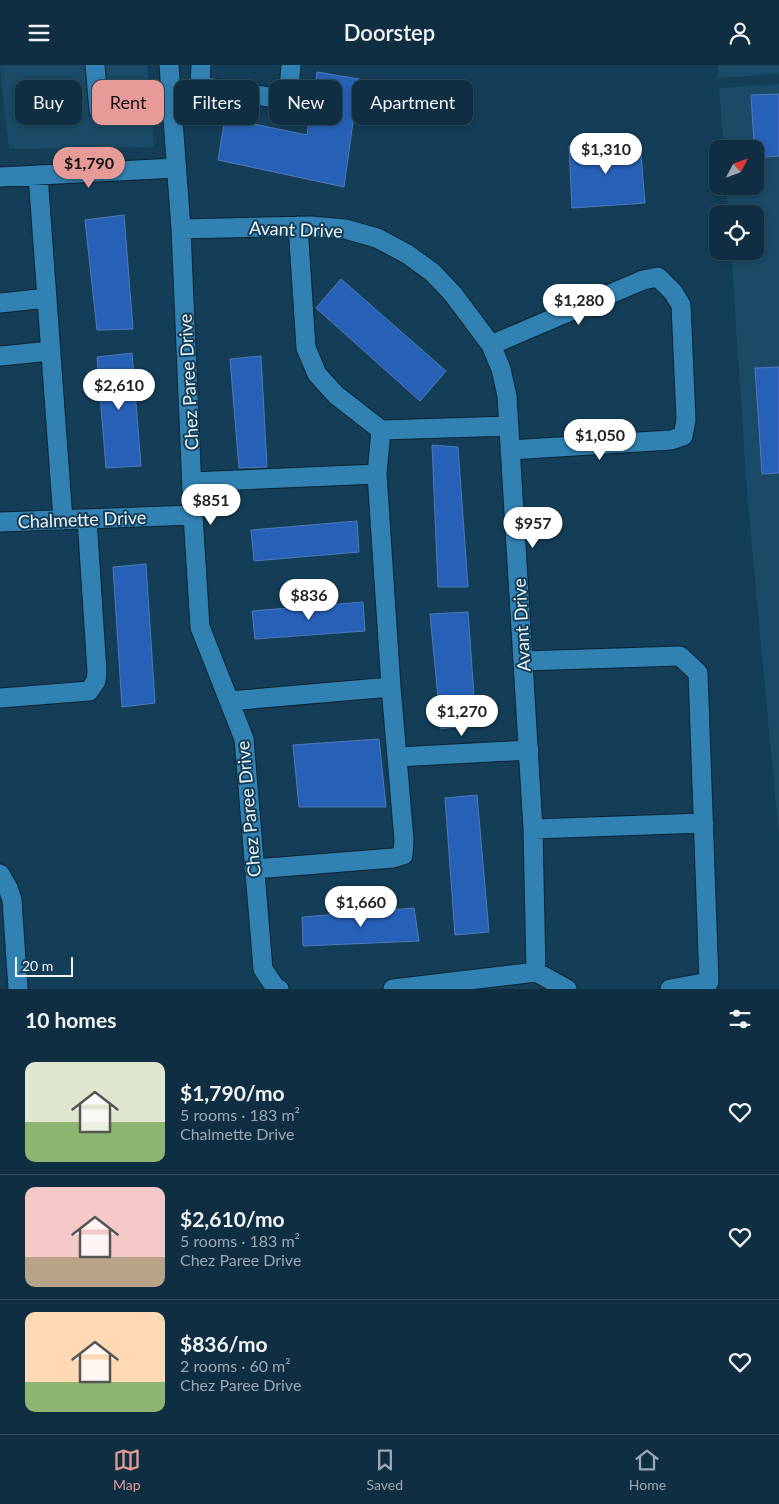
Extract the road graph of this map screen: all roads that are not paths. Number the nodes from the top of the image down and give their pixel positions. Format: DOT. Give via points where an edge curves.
graph roads {
  1 [pos="95,65"];
  2 [pos="169,65"];
  3 [pos="202,65"];
  4 [pos="291,65"];
  5 [pos="172,104"];
  6 [pos="176,168"];
  7 [pos="38,175"];
  8 [pos="0,177"];
  9 [pos="298,226"];
  10 [pos="181,229"];
  11 [pos="47,298"];
  12 [pos="0,303"];
  13 [pos="491,345"];
  14 [pos="51,351"];
  15 [pos="0,355"];
  16 [pos="509,425"];
  17 [pos="382,430"];
  18 [pos="510,450"];
  19 [pos="377,473"];
  20 [pos="192,482"];
  21 [pos="193,515"];
  22 [pos="87,519"];
  23 [pos="63,520"];
  24 [pos="0,521"];
  25 [pos="523,661"];
  26 [pos="391,687"];
  27 [pos="0,697"];
  28 [pos="229,701"];
  29 [pos="528,751"];
  30 [pos="397,757"];
  31 [pos="704,823"];
  32 [pos="533,829"];
  33 [pos="254,869"];
  34 [pos="0,874"];
  35 [pos="536,971"];
  36 [pos="277,988"];
  37 [pos="18,989"];
  38 [pos="393,989"];
  39 [pos="567,989"];
  40 [pos="670,989"];
  1 -- 5 [label="street" via="98,111"];
  2 -- 5 [label="street, Chez Paree Drive"];
  3 -- 4 [label="street" via="200,87 288,100"];
  5 -- 6 [label="street, Chez Paree Drive"];
  6 -- 7 [label="street"];
  6 -- 10 [label="street, Chez Paree Drive"];
  7 -- 8 [label="street"];
  7 -- 11 [label="street"];
  9 -- 10 [label="street, Avant Drive"];
  9 -- 13 [label="street, Avant Drive" via="344,229 377,238 408,254 453,294"];
  9 -- 17 [label="street" via="306,348 317,374 336,395"];
  10 -- 20 [label="street, Chez Paree Drive"];
  11 -- 12 [label="street"];
  11 -- 14 [label="street"];
  13 -- 16 [label="street, Avant Drive" via="507,397"];
  13 -- 18 [label="street" via="643,279 658,277 681,305 686,420 683,436 671,440"];
  14 -- 15 [label="street"];
  14 -- 23 [label="street"];
  16 -- 17 [label="street"];
  16 -- 18 [label="street, Avant Drive"];
  17 -- 19 [label="street"];
  18 -- 25 [label="street, Avant Drive"];
  19 -- 20 [label="street"];
  19 -- 26 [label="street"];
  20 -- 21 [label="street, Chez Paree Drive"];
  21 -- 22 [label="street, Chalmette Drive"];
  21 -- 28 [label="street, Chez Paree Drive" via="200,627"];
  22 -- 23 [label="street, Chalmette Drive"];
  22 -- 27 [label="street" via="96,681 90,691"];
  23 -- 24 [label="street, Chalmette Drive"];
  25 -- 29 [label="street, Avant Drive"];
  25 -- 31 [label="street" via="680,656 690,664 698,673"];
  26 -- 28 [label="street"];
  26 -- 30 [label="street"];
  28 -- 33 [label="street, Chez Paree Drive" via="244,739"];
  29 -- 30 [label="street"];
  29 -- 32 [label="street, Avant Drive"];
  30 -- 33 [label="street" via="403,855"];
  31 -- 32 [label="street"];
  31 -- 40 [label="street" via="710,982"];
  32 -- 35 [label="street, Avant Drive"];
  33 -- 36 [label="street, Chez Paree Drive" via="263,969"];
  34 -- 37 [label="street" via="12,900"];
  35 -- 38 [label="street"];
  35 -- 39 [label="street"];
}
